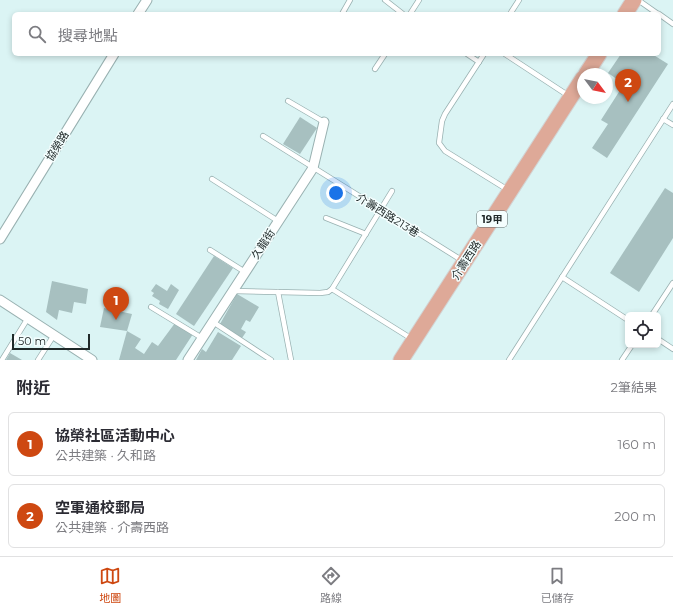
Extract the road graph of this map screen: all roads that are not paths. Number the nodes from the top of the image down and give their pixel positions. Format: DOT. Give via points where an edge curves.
graph roads {
  1 [pos="147,0"];
  2 [pos="350,0"];
  3 [pos="385,0"];
  4 [pos="419,0"];
  5 [pos="519,0"];
  6 [pos="634,0"];
  7 [pos="638,0"];
  8 [pos="139,12"];
  9 [pos="343,12"];
  10 [pos="400,12"];
  11 [pos="411,12"];
  12 [pos="511,12"];
  13 [pos="625,12"];
  14 [pos="656,12"];
  15 [pos="661,15"];
  16 [pos="673,24"];
  17 [pos="113,56"];
  18 [pos="384,56"];
  19 [pos="469,56"];
  20 [pos="483,56"];
  21 [pos="508,56"];
  22 [pos="598,56"];
  23 [pos="479,62"];
  24 [pos="590,68"];
  25 [pos="375,69"];
  26 [pos="577,88"];
  27 [pos="571,97"];
  28 [pos="288,101"];
  29 [pos="673,104"];
  30 [pos="664,119"];
  31 [pos="324,122"];
  32 [pos="673,125"];
  33 [pos="262,136"];
  34 [pos="313,168"];
  35 [pos="212,179"];
  36 [pos="510,191"];
  37 [pos="392,192"];
  38 [pos="380,210"];
  39 [pos="326,218"];
  40 [pos="278,221"];
  41 [pos="366,234"];
  42 [pos="0,239"];
  43 [pos="210,250"];
  44 [pos="464,262"];
  45 [pos="245,272"];
  46 [pos="562,277"];
  47 [pos="673,283"];
  48 [pos="332,289"];
  49 [pos="233,291"];
  50 [pos="278,292"];
  51 [pos="0,300"];
  52 [pos="151,307"];
  53 [pos="654,312"];
  54 [pos="28,318"];
  55 [pos="625,318"];
  56 [pos="212,322"];
  57 [pos="54,335"];
  58 [pos="202,338"];
  59 [pos="414,340"];
  60 [pos="661,341"];
  61 [pos="630,348"];
  62 [pos="673,349"];
  63 [pos="2,360"];
  64 [pos="38,360"];
  65 [pos="92,360"];
  66 [pos="188,360"];
  67 [pos="271,360"];
  68 [pos="291,360"];
  69 [pos="401,360"];
  70 [pos="509,360"];
  71 [pos="622,360"];
  1 -- 8 [label="street"];
  2 -- 9 [label="lane"];
  3 -- 10 [label="lane"];
  4 -- 11 [label="lane"];
  5 -- 12 [label="lane"];
  6 -- 13 [label="main road"];
  7 -- 14 [label="lane"];
  15 -- 16 [label="lane"];
  17 -- 42 [label="street, 協榮路"];
  18 -- 25 [label="lane"];
  19 -- 23 [label="lane"];
  20 -- 23 [label="lane"];
  21 -- 27 [label="lane"];
  22 -- 24 [label="main road"];
  23 -- 36 [label="lane" via="445,114 439,143 445,151"];
  26 -- 27 [label="main road, 介壽西路 / 19甲"];
  27 -- 36 [label="main road, 介壽西路 / 19甲"];
  28 -- 31 [label="lane"];
  29 -- 30 [label="lane"];
  30 -- 32 [label="lane"];
  30 -- 46 [label="lane"];
  31 -- 34 [label="street, 久龍街"];
  33 -- 34 [label="lane, 介壽西路213巷"];
  34 -- 38 [label="lane, 介壽西路213巷"];
  34 -- 40 [label="street, 久龍街"];
  35 -- 40 [label="lane"];
  36 -- 44 [label="main road, 介壽西路 / 19甲"];
  37 -- 38 [label="lane"];
  38 -- 41 [label="lane"];
  38 -- 44 [label="lane, 介壽西路213巷"];
  39 -- 41 [label="lane"];
  40 -- 45 [label="street, 久龍街"];
  41 -- 48 [label="lane"];
  43 -- 45 [label="lane"];
  44 -- 59 [label="main road, 介壽西路 / 19甲"];
  45 -- 49 [label="street, 久龍街"];
  46 -- 55 [label="lane"];
  46 -- 70 [label="lane"];
  47 -- 53 [label="lane"];
  48 -- 50 [label="lane" via="328,292"];
  48 -- 59 [label="lane"];
  49 -- 50 [label="lane"];
  49 -- 56 [label="street, 久龍街"];
  50 -- 68 [label="lane"];
  51 -- 54 [label="street"];
  52 -- 58 [label="lane"];
  54 -- 57 [label="street"];
  54 -- 63 [label="lane"];
  56 -- 58 [label="street, 久龍街"];
  56 -- 67 [label="lane"];
  57 -- 64 [label="lane"];
  57 -- 65 [label="street"];
  58 -- 66 [label="street, 久龍街"];
  59 -- 69 [label="main road, 介壽西路 / 19甲"];
  60 -- 62 [label="lane"];
  61 -- 71 [label="lane"];
}
